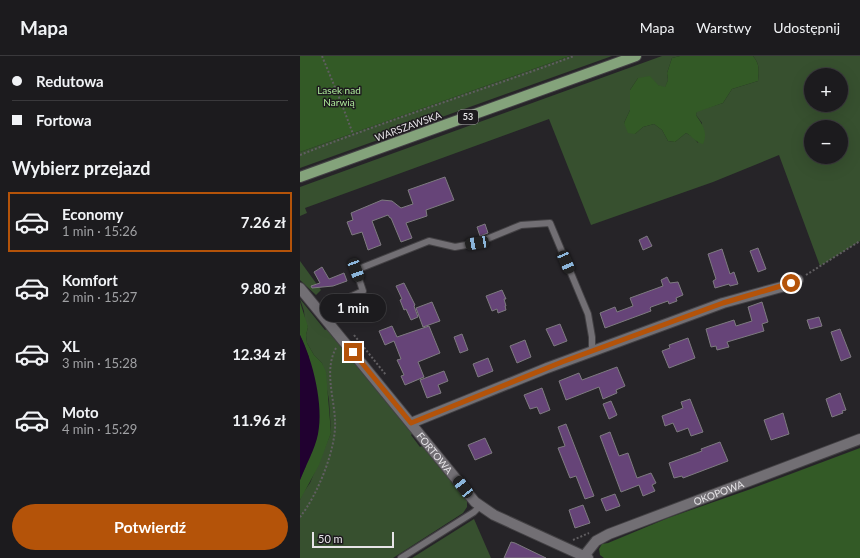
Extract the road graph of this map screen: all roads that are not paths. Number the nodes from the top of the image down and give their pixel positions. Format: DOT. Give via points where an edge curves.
graph roads {
  1 [pos="636,56"];
  2 [pos="300,178"];
  3 [pos="798,280"];
  4 [pos="300,288"];
  5 [pos="320,311"];
  6 [pos="592,351"];
  7 [pos="411,423"];
  8 [pos="860,439"];
  9 [pos="480,506"];
  10 [pos="586,557"];
  11 [pos="401,558"];
  1 -- 2 [label="main road, WARSZAWSKA / 53"];
  3 -- 6 [label="street" via="723,303"];
  4 -- 5 [label="street, FORTOWA"];
  5 -- 6 [label="lane" via="363,291 356,270 429,241 455,247 477,243 521,225 550,223 588,314"];
  5 -- 7 [label="street, FORTOWA"];
  6 -- 7 [label="street"];
  7 -- 9 [label="street, FORTOWA"];
  8 -- 10 [label="street, OKOPOWA" via="609,534 596,541"];
  9 -- 10 [label="street, FORTOWA" via="494,515"];
  9 -- 11 [label="lane"];
}
